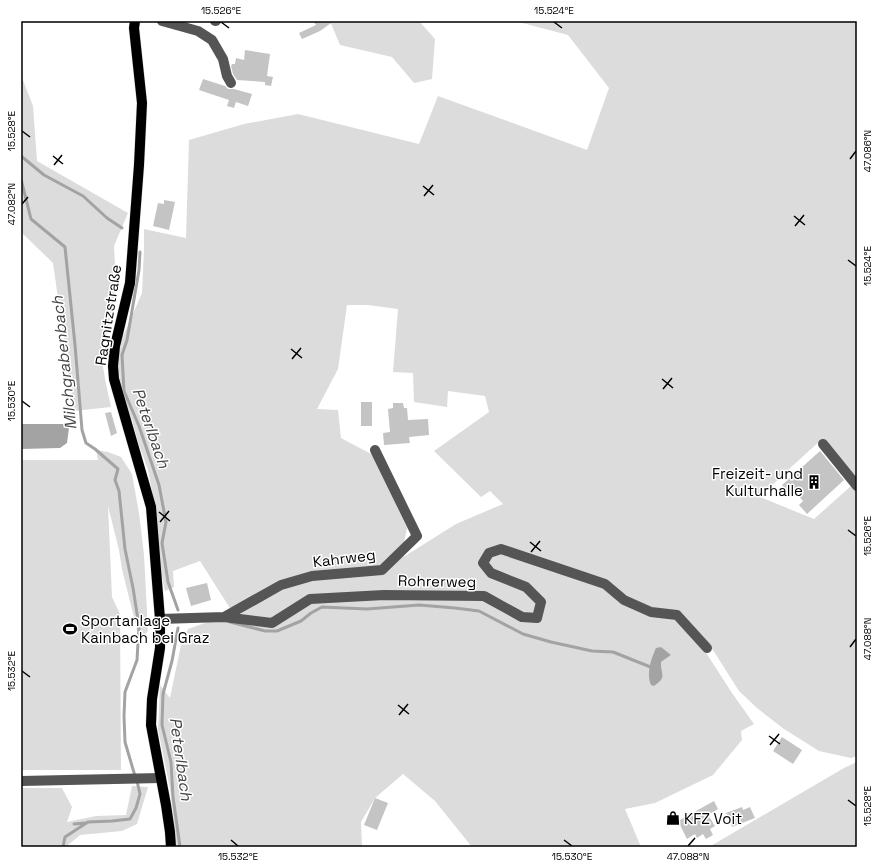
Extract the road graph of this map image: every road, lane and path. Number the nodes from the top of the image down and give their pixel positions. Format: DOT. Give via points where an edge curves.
graph roads {
  1 [pos="135,21"];
  2 [pos="162,21"];
  3 [pos="231,83"];
  4 [pos="823,444"];
  5 [pos="375,450"];
  6 [pos="857,486"];
  7 [pos="224,617"];
  8 [pos="160,619"];
  9 [pos="707,648"];
  10 [pos="161,778"];
  11 [pos="21,781"];
  12 [pos="171,847"];
  1 -- 8 [label="main road, Ragnitzstraße" via="142,103 139,165 130,282 115,346 113,366 114,379 151,507"];
  2 -- 3 [label="street" via="198,31 212,40 223,59"];
  4 -- 6 [label="street"];
  5 -- 7 [label="street, Kahrweg" via="417,536 382,570 312,576 281,584"];
  7 -- 8 [label="street, Rohrerweg"];
  7 -- 9 [label="street, Rohrerweg" via="272,623 310,599 384,595 484,596 522,618 537,618 541,602 526,587 491,573 483,563 488,553 501,549 605,584 624,600 651,612 677,615"];
  8 -- 10 [label="main road, Ragnitzstraße" via="160,648 152,699 151,726"];
  10 -- 11 [label="street"];
  10 -- 12 [label="main road, Ragnitzstraße"];
}
